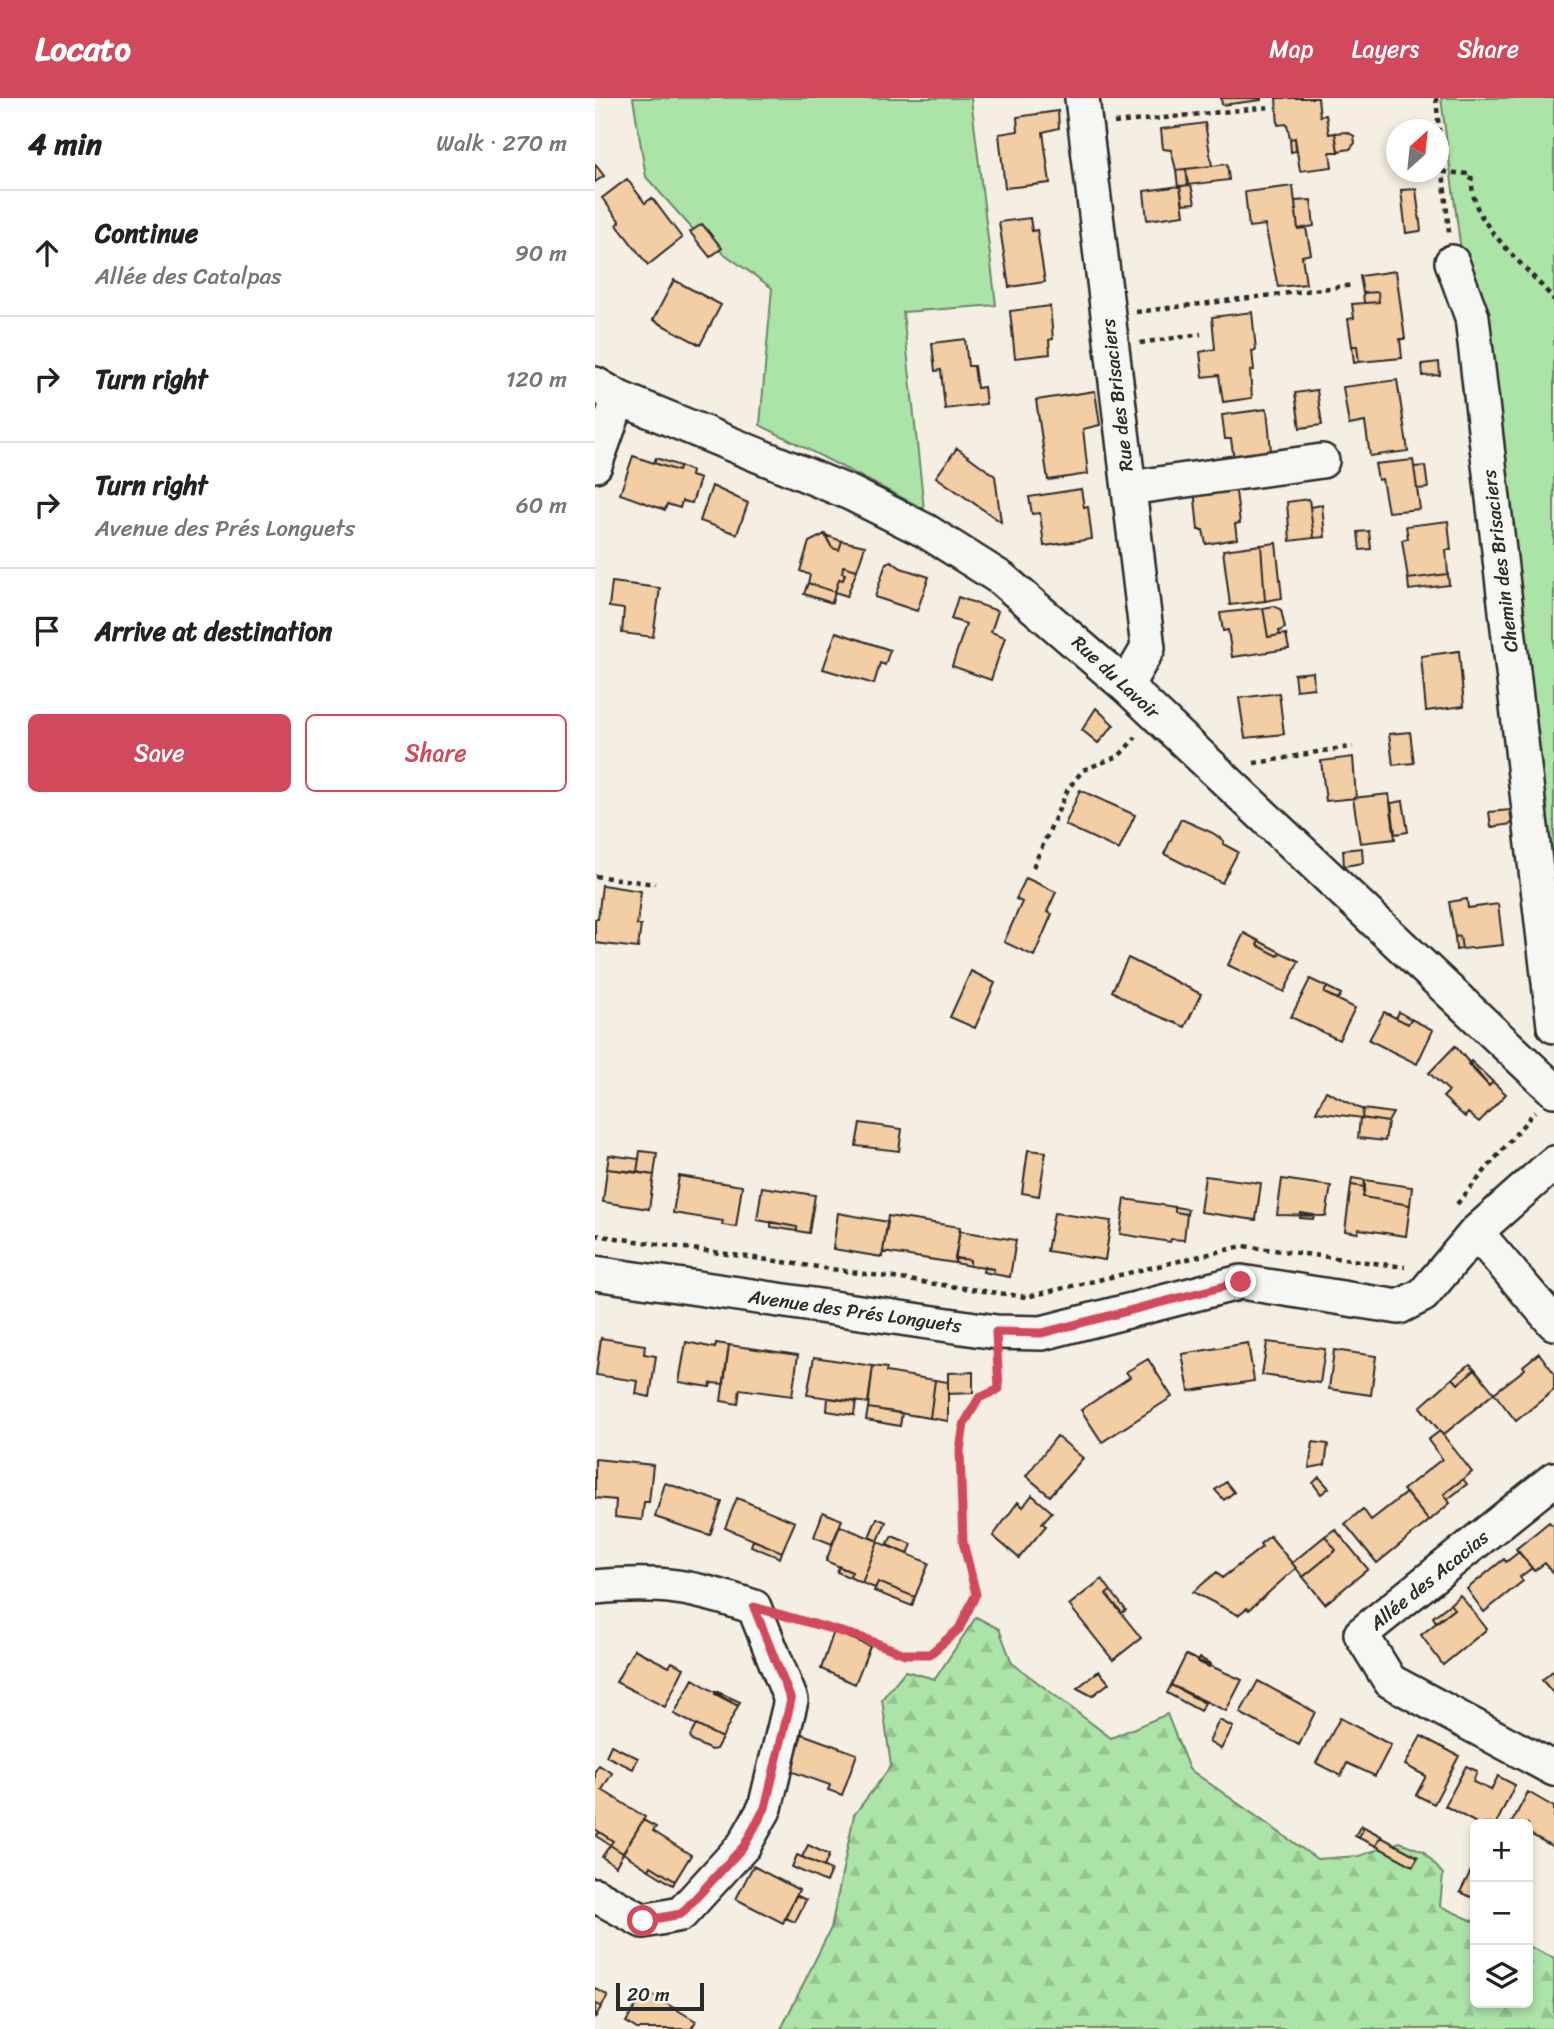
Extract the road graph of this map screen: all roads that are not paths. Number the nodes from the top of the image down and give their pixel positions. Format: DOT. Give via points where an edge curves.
graph roads {
  1 [pos="1082,98"];
  2 [pos="1452,262"];
  3 [pos="607,391"];
  4 [pos="1322,461"];
  5 [pos="595,465"];
  6 [pos="1129,488"];
  7 [pos="1126,686"];
  8 [pos="1554,1026"];
  9 [pos="1549,1074"];
  10 [pos="1554,1163"];
  11 [pos="1476,1232"];
  12 [pos="595,1273"];
  13 [pos="1554,1323"];
  14 [pos="1554,1479"];
  15 [pos="595,1587"];
  16 [pos="1554,1769"];
  17 [pos="595,1895"];
  1 -- 6 [label="street, Rue des Brisaciers"];
  2 -- 8 [label="street, Chemin des Brisaciers" via="1472,317"];
  3 -- 5 [label="street"];
  3 -- 7 [label="street, Rue du Lavoir" via="850,493 926,531 1002,579"];
  4 -- 6 [label="street"];
  6 -- 7 [label="street, Rue des Brisaciers" via="1148,648"];
  7 -- 9 [label="street, Rue du Lavoir"];
  10 -- 11 [label="street, Avenue des Prés Longuets"];
  11 -- 12 [label="street, Avenue des Prés Longuets" via="1423,1295 1399,1307 1241,1282 1042,1333 996,1332"];
  11 -- 13 [label="street"];
  14 -- 16 [label="street, Allée des Acacias" via="1361,1634 1390,1681"];
  15 -- 17 [label="street" via="661,1584 701,1589 754,1607 791,1700 765,1808 744,1846 681,1914 643,1921"];
}
